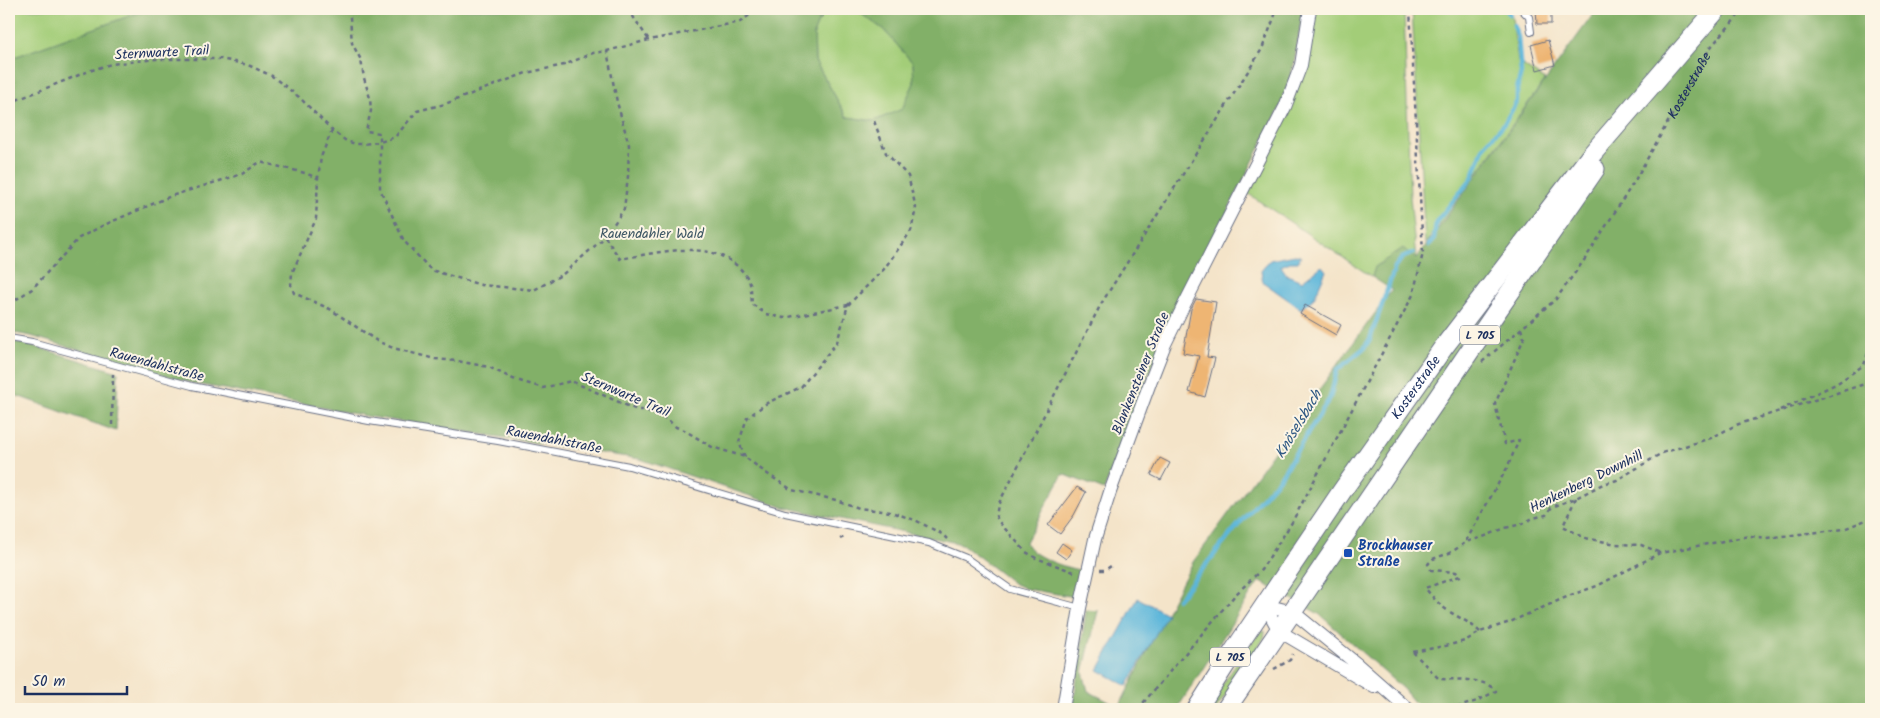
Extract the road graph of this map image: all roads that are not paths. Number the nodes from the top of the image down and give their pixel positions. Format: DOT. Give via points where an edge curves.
graph roads {
  1 [pos="1310,9"];
  2 [pos="1521,9"];
  3 [pos="1717,9"];
  4 [pos="1531,32"];
  5 [pos="1656,82"];
  6 [pos="9,338"];
  7 [pos="1265,605"];
  8 [pos="1080,608"];
  9 [pos="1293,612"];
  10 [pos="1279,631"];
  11 [pos="1404,706"];
  12 [pos="1063,709"];
  13 [pos="1197,709"];
  14 [pos="1226,709"];
  1 -- 8 [label="street, Blankensteiner Straße" via="1301,64 1286,107 1165,344 1110,492 1095,539"];
  2 -- 4 [label="lane" via="1529,17"];
  3 -- 5 [label="main road, Kosterstraße / L 705"];
  5 -- 7 [label="main road, Kosterstraße / L 705" via="1592,154 1443,348"];
  5 -- 9 [label="main road, Kosterstraße / L 705"];
  6 -- 8 [label="lane, Rauendahlstraße" via="192,386 369,421 629,466 785,513 929,543 966,558 1010,589"];
  7 -- 9 [label="street"];
  7 -- 10 [label="street"];
  7 -- 13 [label="main road, Kosterstraße / L 705"];
  8 -- 12 [label="street, Blankensteiner Straße"];
  9 -- 10 [label="main road, Kosterstraße / L 705"];
  9 -- 11 [label="street"];
  10 -- 11 [label="street"];
  10 -- 14 [label="main road, Kosterstraße / L 705"];
}
